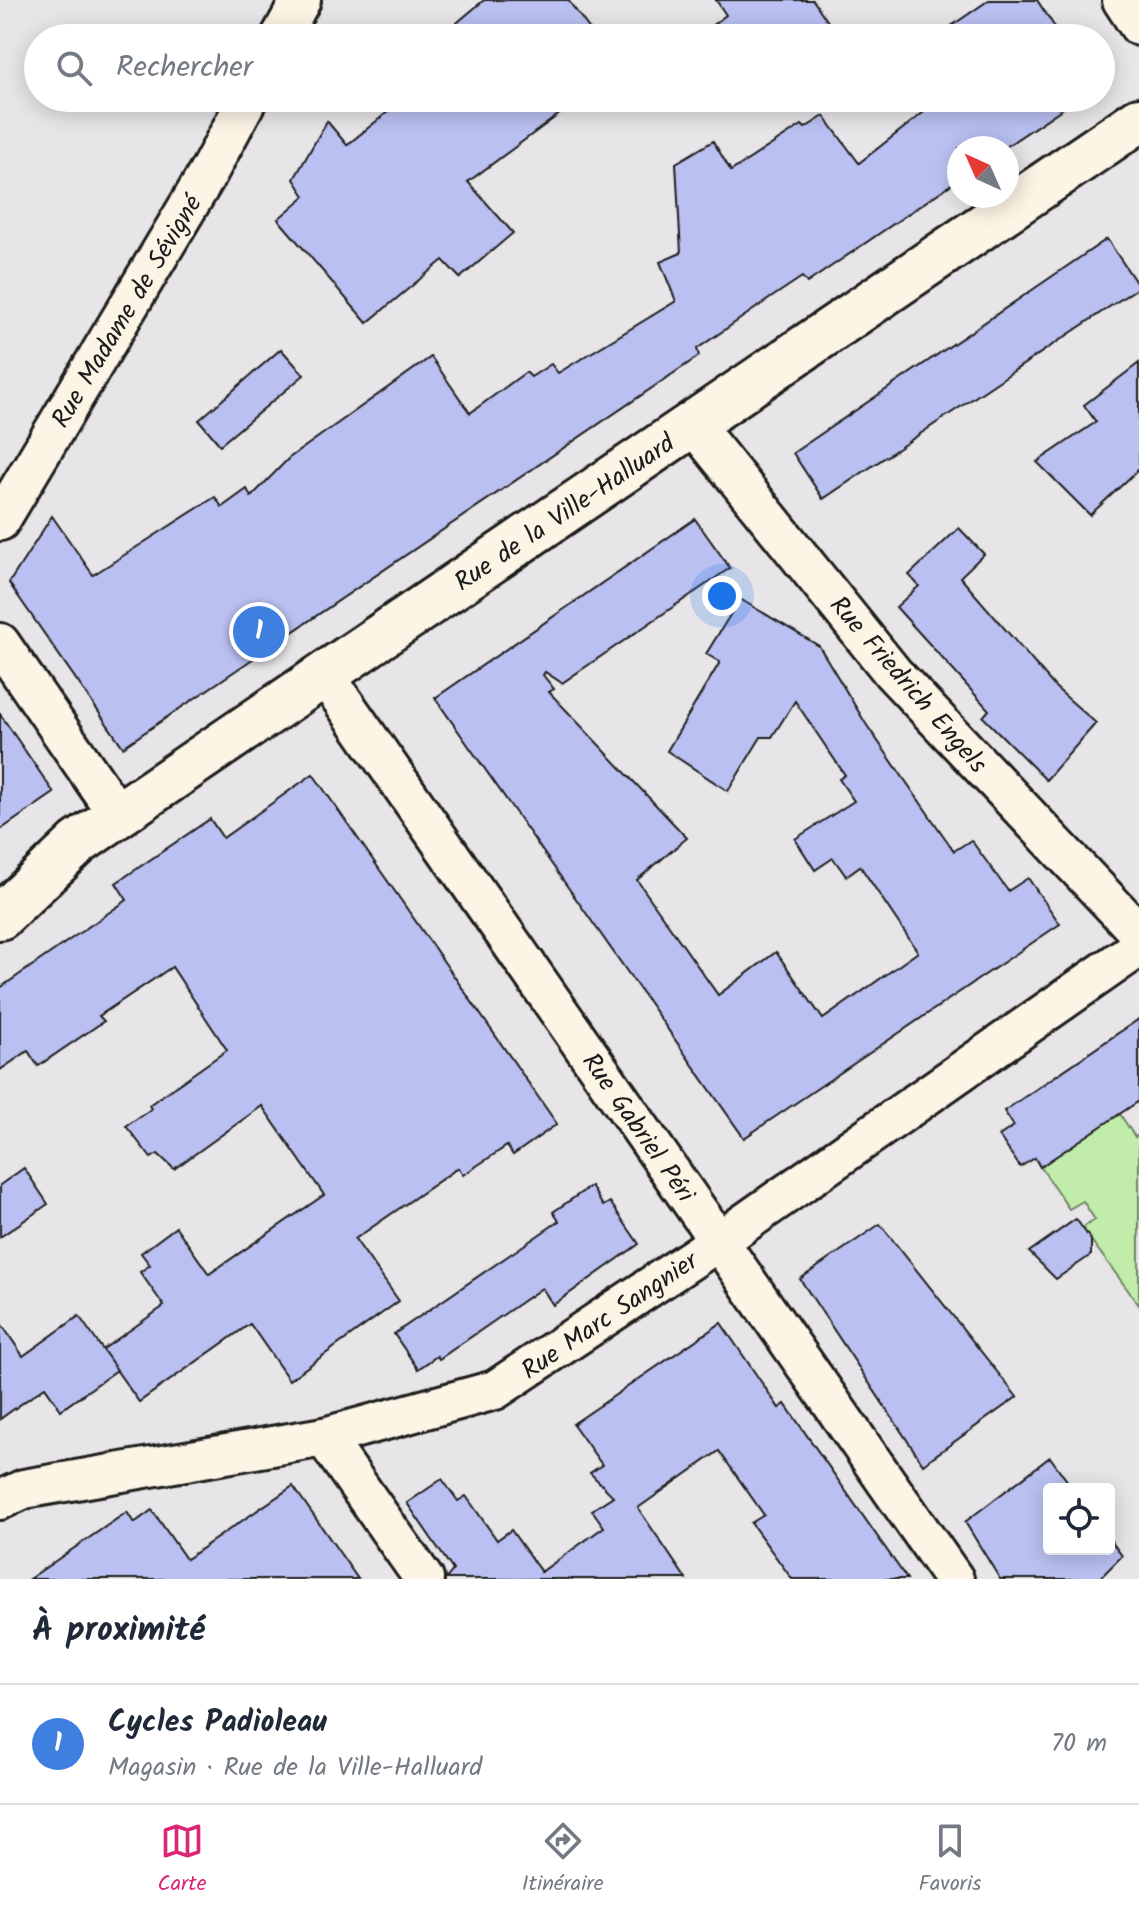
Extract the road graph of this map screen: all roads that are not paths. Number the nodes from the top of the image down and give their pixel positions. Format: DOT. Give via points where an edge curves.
graph roads {
  1 [pos="301,0"];
  2 [pos="1122,0"];
  3 [pos="288,24"];
  4 [pos="1139,26"];
  5 [pos="241,112"];
  6 [pos="1139,120"];
  7 [pos="693,424"];
  8 [pos="0,521"];
  9 [pos="0,643"];
  10 [pos="324,674"];
  11 [pos="118,815"];
  12 [pos="78,843"];
  13 [pos="0,880"];
  14 [pos="0,917"];
  15 [pos="1139,933"];
  16 [pos="1139,947"];
  17 [pos="719,1241"];
  18 [pos="324,1437"];
  19 [pos="0,1500"];
  20 [pos="419,1577"];
  21 [pos="954,1579"];
  1 -- 3 [label="street"];
  2 -- 4 [label="street"];
  5 -- 8 [label="street, Rue Madame de Sévigné"];
  6 -- 7 [label="main road, Rue de la Ville-Halluard"];
  7 -- 10 [label="main road, Rue de la Ville-Halluard"];
  7 -- 15 [label="street, Rue Friedrich Engels" via="893,673"];
  9 -- 11 [label="street"];
  10 -- 11 [label="main road, Rue de la Ville-Halluard"];
  10 -- 17 [label="street, Rue Gabriel Péri"];
  11 -- 12 [label="main road, Rue de la Ville-Halluard"];
  12 -- 13 [label="main road"];
  12 -- 14 [label="main road, Rue de la Ville-Halluard"];
  16 -- 17 [label="street, Rue Marc Sangnier"];
  17 -- 18 [label="street, Rue Marc Sangnier" via="495,1390"];
  17 -- 21 [label="street, Rue Gabriel Péri"];
  18 -- 19 [label="street, Rue Marc Sangnier" via="24,1489"];
  18 -- 20 [label="street"];
}
